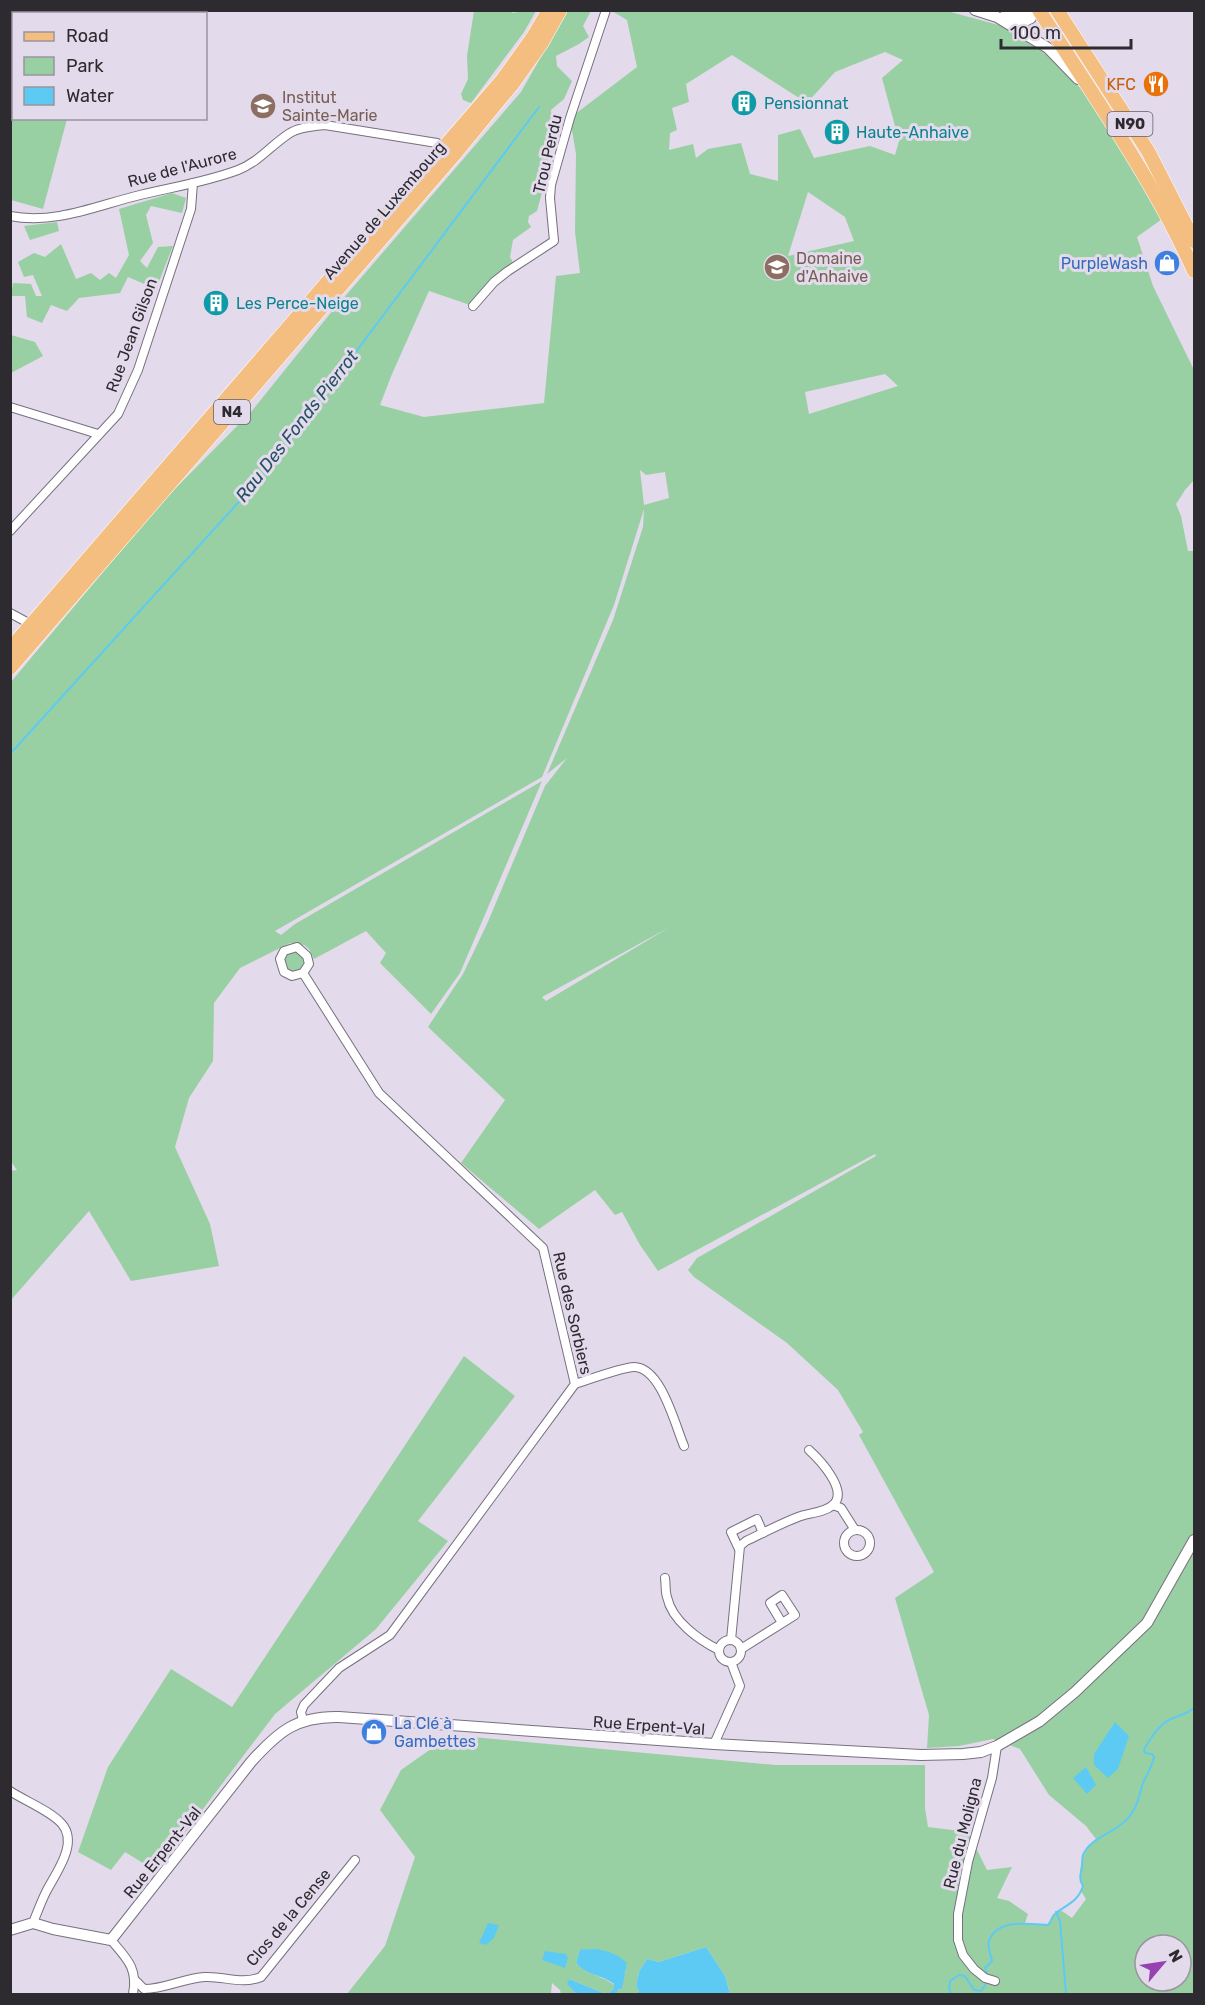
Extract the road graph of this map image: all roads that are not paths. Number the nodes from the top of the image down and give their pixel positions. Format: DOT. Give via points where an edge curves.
graph roads {
  1 [pos="549,10"];
  2 [pos="560,10"];
  3 [pos="606,10"];
  4 [pos="975,10"];
  5 [pos="1027,10"];
  6 [pos="1034,10"];
  7 [pos="1039,10"];
  8 [pos="1057,10"];
  9 [pos="997,17"];
  10 [pos="1009,24"];
  11 [pos="1091,93"];
  12 [pos="448,152"];
  13 [pos="193,183"];
  14 [pos="10,216"];
  15 [pos="1194,241"];
  16 [pos="1193,264"];
  17 [pos="473,306"];
  18 [pos="10,407"];
  19 [pos="98,434"];
  20 [pos="10,531"];
  21 [pos="10,613"];
  22 [pos="37,628"];
  23 [pos="10,649"];
  24 [pos="10,668"];
  25 [pos="303,973"];
  26 [pos="575,1384"];
  27 [pos="684,1446"];
  28 [pos="809,1450"];
  29 [pos="833,1505"];
  30 [pos="855,1530"];
  31 [pos="763,1533"];
  32 [pos="1194,1540"];
  33 [pos="739,1549"];
  34 [pos="665,1578"];
  35 [pos="782,1623"];
  36 [pos="731,1640"];
  37 [pos="741,1648"];
  38 [pos="719,1650"];
  39 [pos="731,1662"];
  40 [pos="303,1721"];
  41 [pos="714,1744"];
  42 [pos="997,1746"];
  43 [pos="10,1791"];
  44 [pos="15,1799"];
  45 [pos="355,1860"];
  46 [pos="33,1923"];
  47 [pos="10,1930"];
  48 [pos="111,1940"];
  49 [pos="135,1980"];
  50 [pos="995,1982"];
  51 [pos="133,1995"];
  1 -- 12 [label="main road, Avenue de Luxembourg / N4"];
  2 -- 12 [label="main road, Avenue de Luxembourg / N4" via="514,82"];
  3 -- 17 [label="street, Trou Perdu" via="551,185 554,241 494,282"];
  4 -- 9 [label="street"];
  5 -- 9 [label="street" via="1013,17"];
  6 -- 10 [label="street" via="1031,18"];
  7 -- 11 [label="main road, N90"];
  8 -- 15 [label="main road, N90" via="1148,152"];
  9 -- 10 [label="street"];
  10 -- 11 [label="street" via="1048,48"];
  11 -- 16 [label="main road, N90" via="1143,173"];
  12 -- 13 [label="street, Rue de l'Aurore" via="437,143 311,126 291,132 262,157 239,169"];
  12 -- 22 [label="main road, Avenue de Luxembourg / N4"];
  13 -- 14 [label="street, Rue de l'Aurore" via="68,214 40,219"];
  13 -- 19 [label="street, Rue Jean Gilson" via="190,209 138,370 118,414"];
  18 -- 19 [label="street"];
  19 -- 20 [label="street, Rue Jean Gilson"];
  21 -- 22 [label="street"];
  22 -- 23 [label="main road, Avenue de Luxembourg / N4"];
  22 -- 24 [label="main road, Avenue de Luxembourg / N4"];
  25 -- 26 [label="street, Rue des Sorbiers" via="379,1094 543,1248"];
  26 -- 27 [label="street" via="634,1367 649,1371 658,1382"];
  26 -- 40 [label="street, Rue des Sorbiers" via="390,1635 339,1668 304,1705"];
  28 -- 29 [label="street" via="837,1485"];
  29 -- 30 [label="street" via="841,1508"];
  29 -- 31 [label="street"];
  31 -- 33 [label="street" via="746,1540"];
  31 -- 33 [label="street" via="757,1519 731,1532"];
  32 -- 42 [label="street, Rue Erpent-Val" via="1147,1623 1040,1721"];
  33 -- 36 [label="street"];
  34 -- 38 [label="street" via="667,1599 680,1621 700,1640"];
  35 -- 37 [label="street"];
  36 -- 37 [label="street"];
  36 -- 38 [label="street"];
  37 -- 39 [label="street" via="740,1655"];
  38 -- 39 [label="street" via="723,1659"];
  39 -- 41 [label="street" via="740,1686"];
  40 -- 41 [label="street, Rue Erpent-Val" via="339,1717"];
  40 -- 48 [label="street, Rue Erpent-Val" via="272,1739 251,1762"];
  41 -- 42 [label="street, Rue Erpent-Val" via="921,1755 963,1755"];
  42 -- 50 [label="street, Rue du Moligna" via="958,1914 958,1940 963,1956 985,1978"];
  43 -- 44 [label="street"];
  44 -- 46 [label="street" via="63,1825 68,1836 64,1858"];
  45 -- 49 [label="street, Clos de la Cense" via="261,1977 240,1982 202,1977 155,1989 144,1989"];
  46 -- 47 [label="street"];
  46 -- 48 [label="street"];
  48 -- 49 [label="street" via="127,1959"];
  49 -- 51 [label="street"];
}
